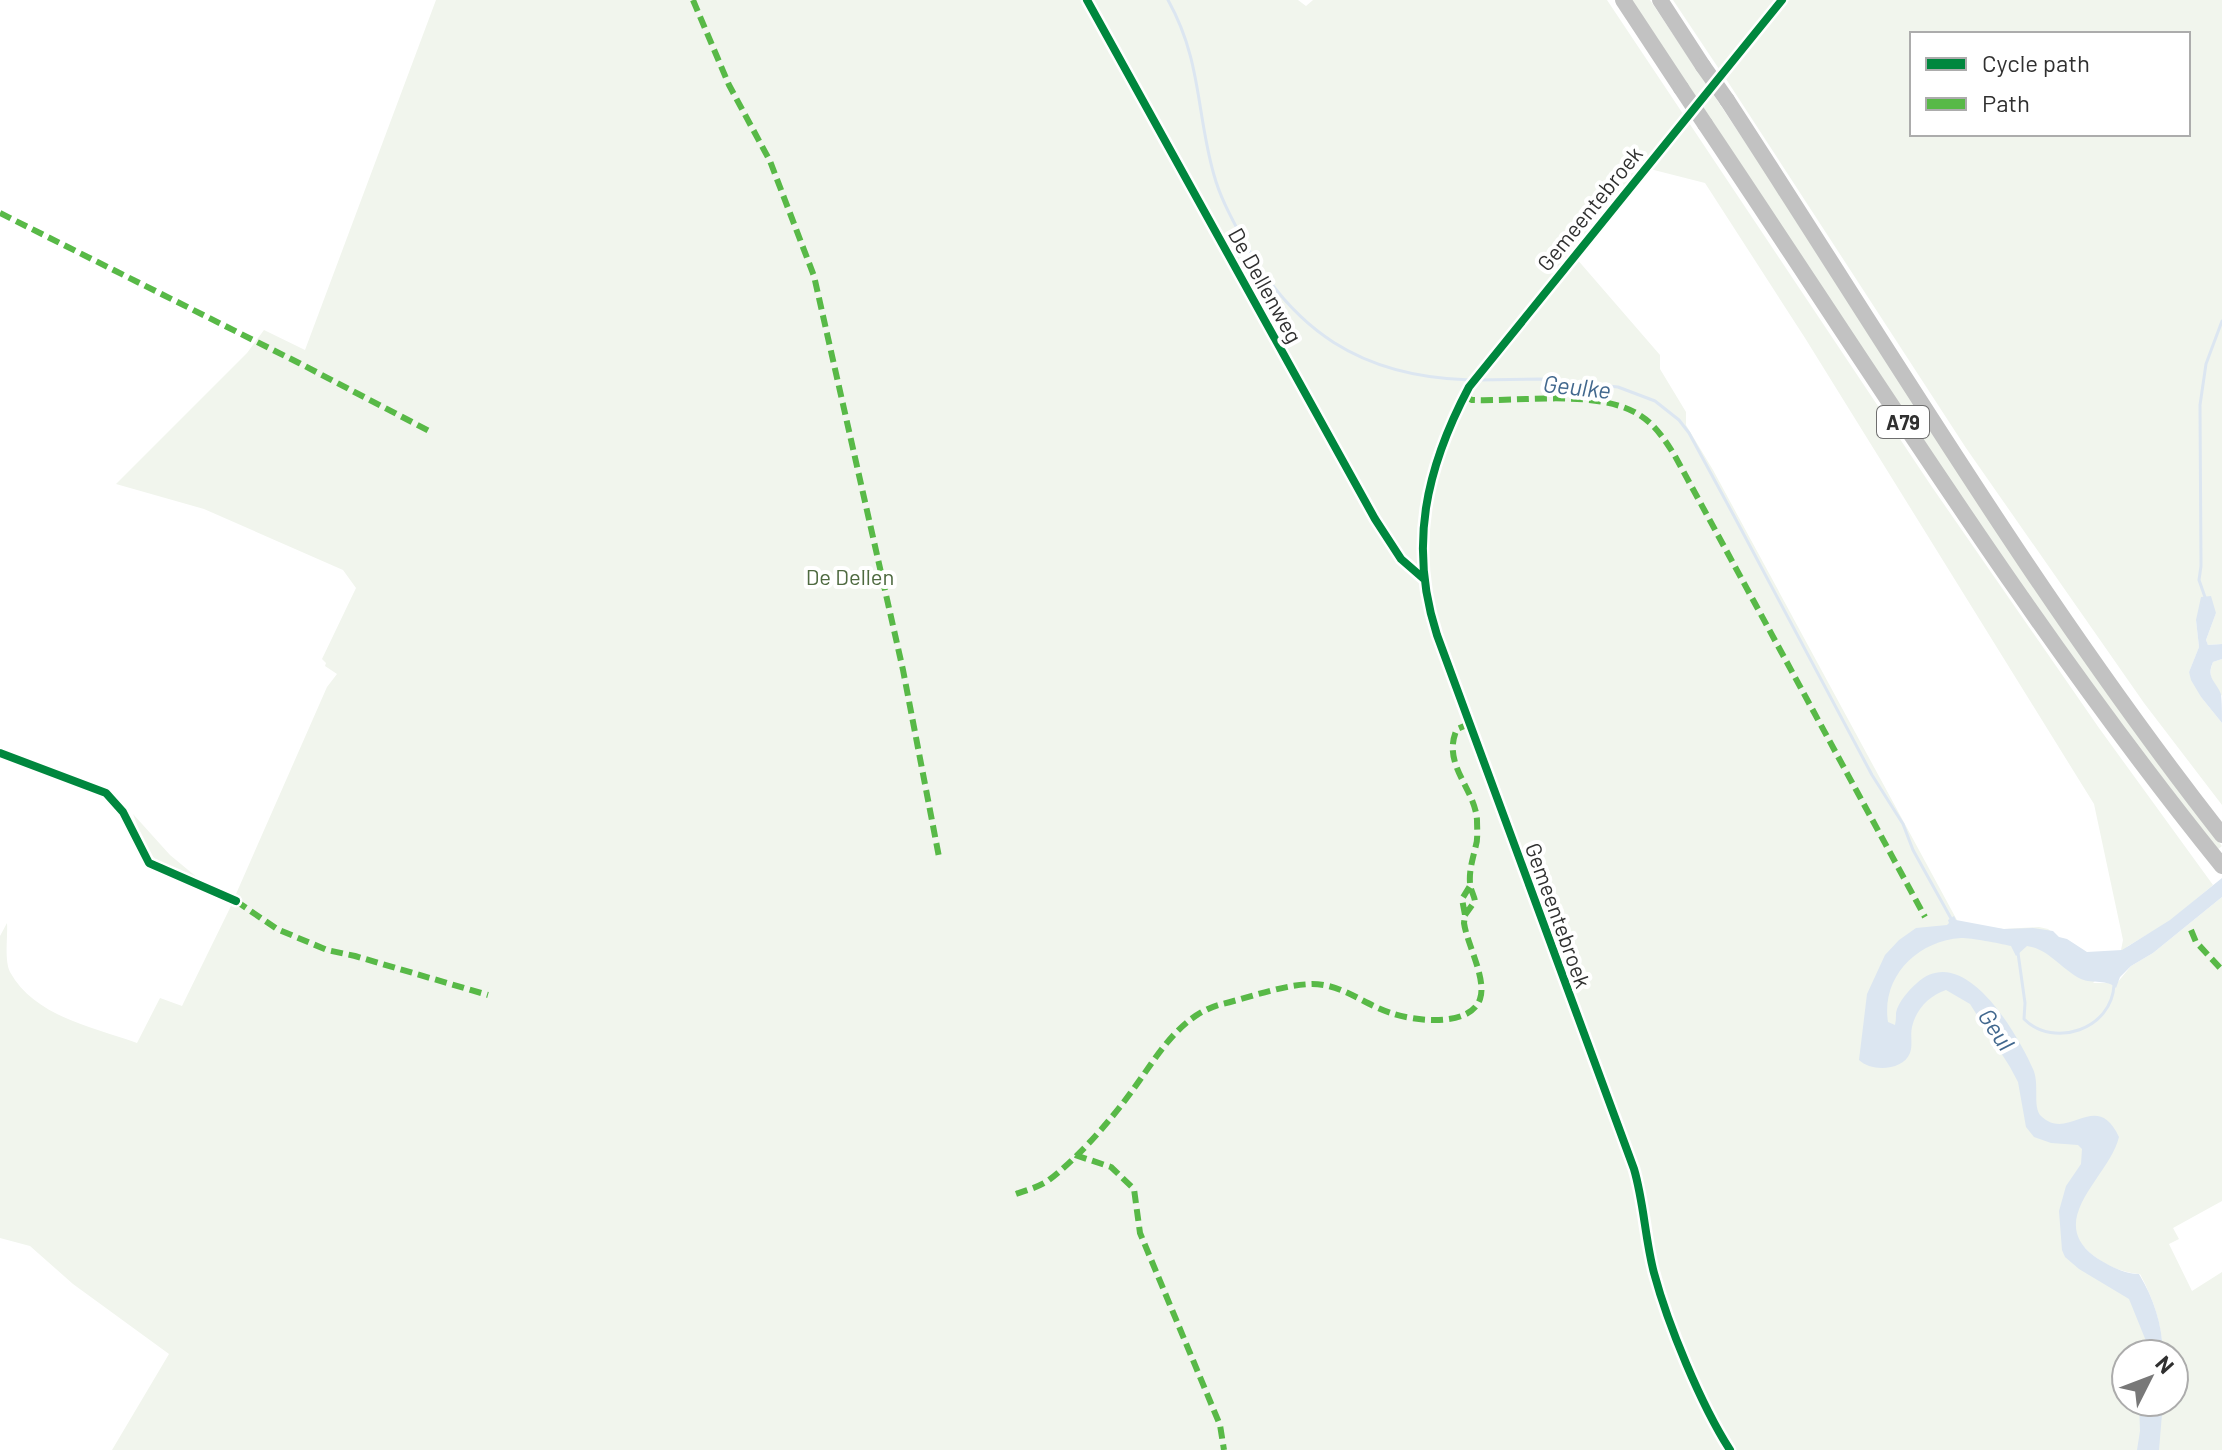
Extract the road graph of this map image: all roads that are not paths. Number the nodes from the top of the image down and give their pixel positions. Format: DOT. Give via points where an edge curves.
graph roads {
  1 [pos="1087,0"];
  2 [pos="1623,0"];
  3 [pos="1660,0"];
  4 [pos="1782,0"];
  5 [pos="1424,579"];
  6 [pos="0,753"];
  7 [pos="2222,835"];
  8 [pos="2221,865"];
  9 [pos="236,901"];
  10 [pos="1730,1450"];
  1 -- 5 [label="street, De Dellenweg" via="1375,519 1401,559"];
  2 -- 8 [label="highway, A79, bridge" via="2065,660"];
  3 -- 7 [label="highway, A79, bridge" via="2044,586"];
  4 -- 5 [label="street, Gemeentebroek" via="1469,387 1443,439 1431,479 1422,533"];
  5 -- 10 [label="street, Gemeentebroek" via="1452,680 1634,1169 1659,1288"];
  6 -- 9 [label="street" via="106,793 123,812 149,863"];
}
